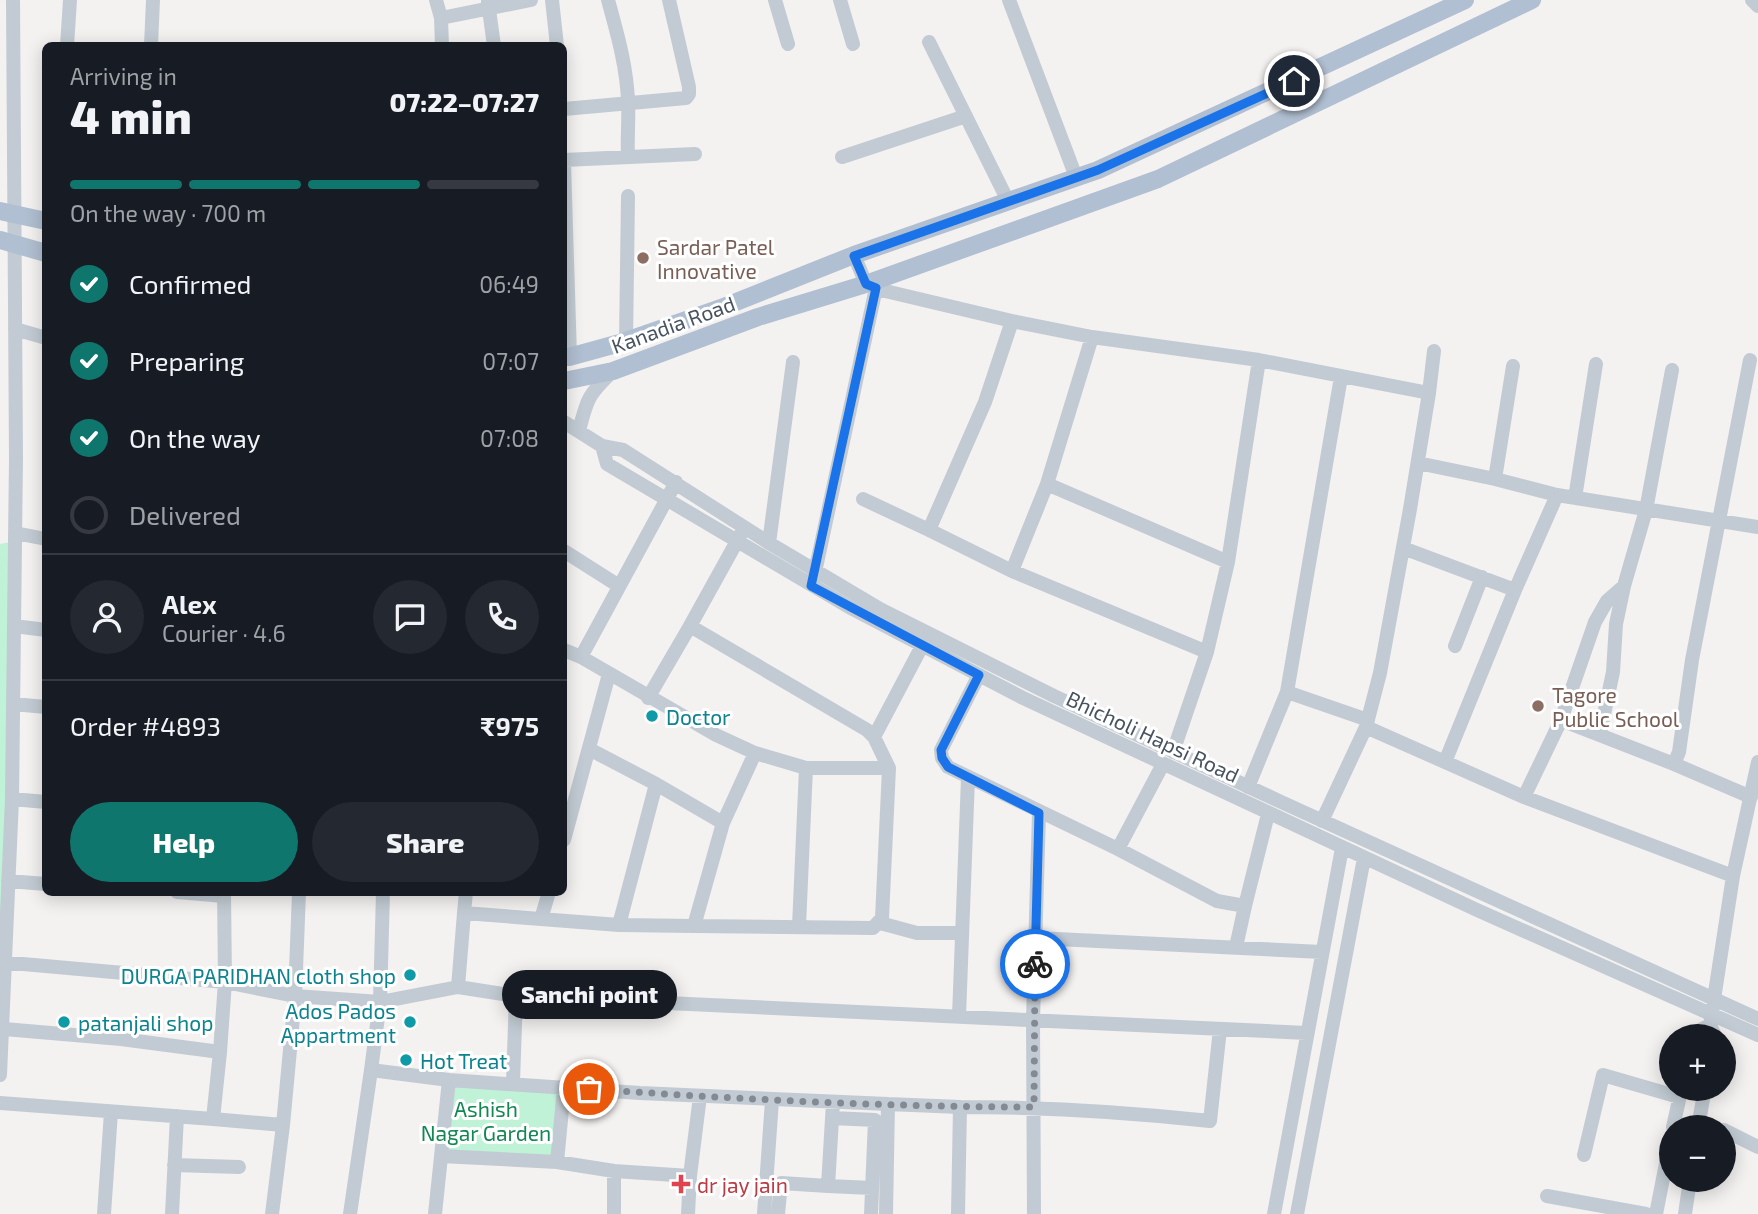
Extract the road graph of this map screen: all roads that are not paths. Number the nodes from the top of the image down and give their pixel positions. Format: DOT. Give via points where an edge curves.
graph roads {
  1 [pos="13,0"];
  2 [pos="70,0"];
  3 [pos="153,0"];
  4 [pos="436,0"];
  5 [pos="531,0"];
  6 [pos="552,0"];
  7 [pos="608,0"];
  8 [pos="669,0"];
  9 [pos="775,0"];
  10 [pos="839,0"];
  11 [pos="1009,0"];
  12 [pos="1465,0"];
  13 [pos="1532,0"];
  14 [pos="1752,0"];
  15 [pos="489,4"];
  16 [pos="1758,6"];
  17 [pos="441,18"];
  18 [pos="67,42"];
  19 [pos="151,42"];
  20 [pos="442,42"];
  21 [pos="494,42"];
  22 [pos="557,42"];
  23 [pos="929,43"];
  24 [pos="788,44"];
  25 [pos="853,44"];
  26 [pos="1359,51"];
  27 [pos="1371,76"];
  28 [pos="629,103"];
  29 [pos="567,108"];
  30 [pos="966,116"];
  31 [pos="14,139"];
  32 [pos="0,149"];
  33 [pos="695,153"];
  34 [pos="628,157"];
  35 [pos="842,158"];
  36 [pos="567,161"];
  37 [pos="1098,170"];
  38 [pos="1076,177"];
  39 [pos="628,196"];
  40 [pos="1108,196"];
  41 [pos="1007,201"];
  42 [pos="6,212"];
  43 [pos="42,220"];
  44 [pos="7,242"];
  45 [pos="42,252"];
  46 [pos="854,256"];
  47 [pos="7,284"];
  48 [pos="871,286"];
  49 [pos="1012,321"];
  50 [pos="15,329"];
  51 [pos="42,337"];
  52 [pos="1092,337"];
  53 [pos="626,341"];
  54 [pos="1434,351"];
  55 [pos="567,357"];
  56 [pos="1259,360"];
  57 [pos="1750,360"];
  58 [pos="793,362"];
  59 [pos="1596,364"];
  60 [pos="1513,366"];
  61 [pos="1672,370"];
  62 [pos="613,371"];
  63 [pos="1341,377"];
  64 [pos="567,380"];
  65 [pos="1429,393"];
  66 [pos="567,424"];
  67 [pos="579,432"];
  68 [pos="602,446"];
  69 [pos="1418,463"];
  70 [pos="1495,479"];
  71 [pos="676,482"];
  72 [pos="1047,484"];
  73 [pos="1557,495"];
  74 [pos="1575,498"];
  75 [pos="863,499"];
  76 [pos="665,500"];
  77 [pos="1646,510"];
  78 [pos="1720,521"];
  79 [pos="745,527"];
  80 [pos="1758,527"];
  81 [pos="929,530"];
  82 [pos="15,533"];
  83 [pos="42,538"];
  84 [pos="736,542"];
  85 [pos="769,542"];
  86 [pos="1403,548"];
  87 [pos="567,553"];
  88 [pos="1228,562"];
  89 [pos="816,570"];
  90 [pos="1012,571"];
  91 [pos="1482,577"];
  92 [pos="619,586"];
  93 [pos="811,586"];
  94 [pos="1624,586"];
  95 [pos="1515,590"];
  96 [pos="690,625"];
  97 [pos="14,626"];
  98 [pos="42,630"];
  99 [pos="922,646"];
  100 [pos="1455,646"];
  101 [pos="567,651"];
  102 [pos="1207,652"];
  103 [pos="581,657"];
  104 [pos="609,674"];
  105 [pos="979,675"];
  106 [pos="1287,692"];
  107 [pos="648,698"];
  108 [pos="13,704"];
  109 [pos="42,707"];
  110 [pos="1561,720"];
  111 [pos="1367,724"];
  112 [pos="1600,733"];
  113 [pos="874,737"];
  114 [pos="589,749"];
  115 [pos="1173,752"];
  116 [pos="755,753"];
  117 [pos="1445,762"];
  118 [pos="1758,762"];
  119 [pos="1163,764"];
  120 [pos="1674,764"];
  121 [pos="806,768"];
  122 [pos="889,768"];
  123 [pos="968,778"];
  124 [pos="656,784"];
  125 [pos="1248,787"];
  126 [pos="1524,797"];
  127 [pos="1751,797"];
  128 [pos="12,799"];
  129 [pos="42,802"];
  130 [pos="1039,813"];
  131 [pos="1268,814"];
  132 [pos="1322,821"];
  133 [pos="723,823"];
  134 [pos="567,828"];
  135 [pos="1342,848"];
  136 [pos="1118,849"];
  137 [pos="1364,858"];
  138 [pos="1733,876"];
  139 [pos="8,881"];
  140 [pos="42,884"];
  141 [pos="223,896"];
  142 [pos="299,896"];
  143 [pos="383,896"];
  144 [pos="466,896"];
  145 [pos="548,896"];
  146 [pos="1245,906"];
  147 [pos="464,913"];
  148 [pos="541,919"];
  149 [pos="880,923"];
  150 [pos="619,925"];
  151 [pos="694,926"];
  152 [pos="799,926"];
  153 [pos="962,933"];
  154 [pos="1036,938"];
  155 [pos="1236,947"];
  156 [pos="1322,952"];
  157 [pos="3,962"];
  158 [pos="225,982"];
  159 [pos="458,987"];
  160 [pos="295,996"];
  161 [pos="516,996"];
  162 [pos="1714,998"];
  163 [pos="380,1002"];
  164 [pos="959,1016"];
  165 [pos="1758,1019"];
  166 [pos="1033,1020"];
  167 [pos="1710,1024"];
  168 [pos="1712,1024"];
  169 [pos="4,1029"];
  170 [pos="1220,1029"];
  171 [pos="1736,1030"];
  172 [pos="1307,1033"];
  173 [pos="1758,1035"];
  174 [pos="220,1052"];
  175 [pos="371,1070"];
  176 [pos="0,1075"];
  177 [pos="449,1080"];
  178 [pos="513,1082"];
  179 [pos="564,1088"];
  180 [pos="1659,1088"];
  181 [pos="700,1096"];
  182 [pos="772,1100"];
  183 [pos="833,1102"];
  184 [pos="0,1103"];
  185 [pos="888,1104"];
  186 [pos="960,1107"];
  187 [pos="1034,1107"];
  188 [pos="111,1112"];
  189 [pos="177,1116"];
  190 [pos="832,1118"];
  191 [pos="213,1119"];
  192 [pos="283,1125"];
  193 [pos="1736,1136"];
  194 [pos="1758,1147"];
  195 [pos="1584,1155"];
  196 [pos="441,1156"];
  197 [pos="556,1162"];
  198 [pos="174,1165"];
  199 [pos="239,1167"];
  200 [pos="614,1171"];
  201 [pos="690,1175"];
  202 [pos="828,1186"];
  203 [pos="872,1188"];
  204 [pos="1660,1192"];
  205 [pos="1688,1192"];
  206 [pos="1547,1196"];
  207 [pos="104,1214"];
  208 [pos="172,1214"];
  209 [pos="272,1214"];
  210 [pos="351,1214"];
  211 [pos="435,1214"];
  212 [pos="614,1214"];
  213 [pos="688,1214"];
  214 [pos="764,1214"];
  215 [pos="778,1214"];
  216 [pos="871,1214"];
  217 [pos="886,1214"];
  218 [pos="958,1214"];
  219 [pos="1034,1214"];
  220 [pos="1274,1214"];
  221 [pos="1297,1214"];
  222 [pos="1646,1214"];
  223 [pos="1656,1214"];
  224 [pos="1685,1214"];
  1 -- 31 [label="street"];
  2 -- 18 [label="street"];
  3 -- 19 [label="street"];
  4 -- 17 [label="street"];
  5 -- 15 [label="street"];
  6 -- 22 [label="street"];
  7 -- 28 [label="street"];
  8 -- 28 [label="street" via="689,94 686,98"];
  9 -- 24 [label="street"];
  10 -- 25 [label="street"];
  11 -- 38 [label="street"];
  12 -- 26 [label="main road, Kanadia Road"];
  13 -- 27 [label="main road, Kanadia Road"];
  14 -- 16 [label="street"];
  15 -- 17 [label="street"];
  15 -- 21 [label="street"];
  17 -- 20 [label="street"];
  23 -- 30 [label="street"];
  26 -- 27 [label="main road"];
  26 -- 37 [label="main road, Kanadia Road"];
  27 -- 40 [label="main road, Kanadia Road" via="1158,179"];
  28 -- 29 [label="street"];
  28 -- 34 [label="street"];
  30 -- 35 [label="street"];
  30 -- 41 [label="street"];
  31 -- 32 [label="street"];
  31 -- 42 [label="street"];
  33 -- 34 [label="street"];
  34 -- 36 [label="street"];
  37 -- 38 [label="main road, Kanadia Road"];
  37 -- 40 [label="main road"];
  38 -- 41 [label="main road, Kanadia Road"];
  39 -- 53 [label="street"];
  40 -- 48 [label="main road, Kanadia Road"];
  41 -- 46 [label="main road, Kanadia Road"];
  42 -- 43 [label="main road"];
  42 -- 44 [label="street"];
  44 -- 45 [label="main road"];
  44 -- 47 [label="street"];
  46 -- 48 [label="street"];
  46 -- 53 [label="main road, Kanadia Road"];
  47 -- 50 [label="street"];
  48 -- 49 [label="street"];
  48 -- 62 [label="main road, Kanadia Road" via="758,317"];
  48 -- 89 [label="street"];
  49 -- 52 [label="street"];
  49 -- 81 [label="street" via="985,402"];
  50 -- 51 [label="street"];
  50 -- 82 [label="street"];
  52 -- 56 [label="street"];
  52 -- 72 [label="street"];
  53 -- 55 [label="main road, Kanadia Road"];
  54 -- 65 [label="street"];
  56 -- 63 [label="street"];
  56 -- 88 [label="street"];
  57 -- 78 [label="street"];
  58 -- 85 [label="street"];
  59 -- 74 [label="street"];
  60 -- 70 [label="street"];
  61 -- 77 [label="street"];
  62 -- 64 [label="main road, Kanadia Road"];
  62 -- 67 [label="street" via="591,392"];
  63 -- 65 [label="street"];
  63 -- 106 [label="street"];
  65 -- 69 [label="street"];
  66 -- 67 [label="street, Bhicholi Hapsi Road"];
  67 -- 68 [label="street, Bhicholi Hapsi Road"];
  68 -- 71 [label="street" via="624,450"];
  68 -- 76 [label="street, Bhicholi Hapsi Road" via="607,464"];
  69 -- 70 [label="street"];
  69 -- 86 [label="street"];
  70 -- 73 [label="street"];
  71 -- 76 [label="street"];
  71 -- 79 [label="street"];
  72 -- 88 [label="street"];
  72 -- 90 [label="street"];
  73 -- 74 [label="street"];
  73 -- 95 [label="street"];
  74 -- 77 [label="street"];
  75 -- 81 [label="street"];
  76 -- 84 [label="street, Bhicholi Hapsi Road"];
  76 -- 92 [label="street"];
  77 -- 78 [label="street"];
  77 -- 94 [label="street"];
  78 -- 80 [label="street"];
  78 -- 120 [label="street"];
  79 -- 84 [label="street"];
  79 -- 85 [label="street"];
  81 -- 90 [label="street"];
  82 -- 83 [label="street"];
  82 -- 97 [label="street"];
  84 -- 93 [label="street, Bhicholi Hapsi Road"];
  84 -- 96 [label="street"];
  85 -- 89 [label="street"];
  86 -- 91 [label="street"];
  86 -- 111 [label="street"];
  87 -- 92 [label="street"];
  88 -- 102 [label="street"];
  89 -- 93 [label="street"];
  89 -- 115 [label="street" via="880,609"];
  90 -- 102 [label="street"];
  91 -- 95 [label="street"];
  91 -- 100 [label="street"];
  92 -- 103 [label="street"];
  93 -- 99 [label="street, Bhicholi Hapsi Road"];
  94 -- 110 [label="street" via="1606,601 1595,622"];
  94 -- 112 [label="street"];
  95 -- 117 [label="street"];
  96 -- 107 [label="street"];
  96 -- 113 [label="street"];
  97 -- 98 [label="street"];
  97 -- 108 [label="street"];
  99 -- 105 [label="street, Bhicholi Hapsi Road"];
  99 -- 113 [label="street"];
  101 -- 103 [label="street"];
  102 -- 115 [label="street"];
  103 -- 104 [label="street"];
  104 -- 107 [label="street"];
  104 -- 114 [label="street"];
  105 -- 119 [label="street, Bhicholi Hapsi Road"];
  105 -- 123 [label="street" via="941,750 948,767"];
  106 -- 111 [label="street"];
  106 -- 125 [label="street"];
  107 -- 116 [label="street"];
  108 -- 109 [label="street"];
  108 -- 128 [label="street"];
  110 -- 112 [label="street"];
  110 -- 126 [label="street"];
  111 -- 117 [label="street"];
  111 -- 132 [label="street"];
  112 -- 120 [label="street"];
  113 -- 122 [label="street"];
  114 -- 124 [label="street"];
  114 -- 134 [label="street"];
  115 -- 125 [label="street"];
  116 -- 121 [label="street"];
  116 -- 133 [label="street"];
  117 -- 126 [label="street"];
  118 -- 127 [label="street"];
  119 -- 131 [label="street, Bhicholi Hapsi Road"];
  119 -- 136 [label="street"];
  120 -- 127 [label="street"];
  121 -- 122 [label="street"];
  121 -- 152 [label="street"];
  122 -- 149 [label="street"];
  123 -- 130 [label="street"];
  123 -- 153 [label="street"];
  124 -- 133 [label="street"];
  124 -- 150 [label="street"];
  125 -- 132 [label="street"];
  126 -- 138 [label="street"];
  127 -- 138 [label="street"];
  128 -- 129 [label="street"];
  128 -- 139 [label="street"];
  130 -- 136 [label="street"];
  130 -- 154 [label="street"];
  131 -- 135 [label="street, Bhicholi Hapsi Road"];
  131 -- 146 [label="street"];
  132 -- 162 [label="street"];
  133 -- 151 [label="street"];
  135 -- 137 [label="street, Bhicholi Hapsi Road"];
  135 -- 156 [label="street"];
  136 -- 146 [label="street" via="1217,901"];
  137 -- 167 [label="street, Bhicholi Hapsi Road"];
  137 -- 221 [label="street"];
  138 -- 162 [label="street"];
  139 -- 140 [label="street"];
  139 -- 157 [label="street"];
  141 -- 158 [label="street"];
  142 -- 160 [label="street"];
  143 -- 163 [label="street"];
  144 -- 147 [label="street"];
  145 -- 148 [label="street"];
  146 -- 155 [label="street"];
  147 -- 148 [label="street"];
  147 -- 159 [label="street"];
  148 -- 150 [label="street"];
  149 -- 152 [label="street" via="873,928"];
  149 -- 153 [label="street" via="917,933"];
  150 -- 151 [label="street"];
  151 -- 152 [label="street"];
  153 -- 164 [label="street"];
  154 -- 155 [label="street"];
  154 -- 166 [label="street"];
  155 -- 156 [label="street"];
  156 -- 172 [label="street"];
  157 -- 158 [label="street"];
  157 -- 169 [label="street"];
  158 -- 160 [label="street"];
  158 -- 174 [label="street"];
  159 -- 161 [label="street"];
  159 -- 163 [label="street"];
  160 -- 163 [label="street"];
  160 -- 192 [label="street"];
  161 -- 164 [label="street"];
  161 -- 178 [label="street"];
  162 -- 165 [label="street"];
  162 -- 168 [label="street"];
  163 -- 175 [label="street"];
  164 -- 166 [label="street"];
  166 -- 170 [label="street"];
  166 -- 187 [label="street"];
  169 -- 174 [label="street"];
  169 -- 176 [label="street"];
  170 -- 172 [label="street"];
  170 -- 187 [label="street" via="1210,1121"];
  171 -- 173 [label="street, Bhicholi Hapsi Road"];
  172 -- 220 [label="street"];
  174 -- 191 [label="street"];
  175 -- 177 [label="street"];
  175 -- 210 [label="street"];
  177 -- 178 [label="street"];
  177 -- 196 [label="street"];
  178 -- 179 [label="street"];
  179 -- 181 [label="street"];
  179 -- 197 [label="street"];
  180 -- 195 [label="street" via="1603,1075"];
  181 -- 182 [label="street"];
  181 -- 201 [label="street"];
  182 -- 183 [label="street"];
  182 -- 214 [label="street"];
  183 -- 185 [label="street"];
  183 -- 190 [label="street"];
  184 -- 188 [label="street"];
  185 -- 186 [label="street"];
  185 -- 217 [label="street"];
  186 -- 187 [label="street"];
  186 -- 218 [label="street"];
  187 -- 219 [label="street"];
  188 -- 189 [label="street"];
  188 -- 207 [label="street"];
  189 -- 191 [label="street"];
  189 -- 198 [label="street"];
  190 -- 202 [label="street"];
  190 -- 203 [label="street" via="875,1120"];
  191 -- 192 [label="street"];
  192 -- 209 [label="street"];
  193 -- 194 [label="street"];
  196 -- 197 [label="street"];
  196 -- 211 [label="street"];
  197 -- 200 [label="street"];
  198 -- 199 [label="street"];
  198 -- 208 [label="street"];
  200 -- 201 [label="street"];
  200 -- 212 [label="street"];
  201 -- 213 [label="street"];
  202 -- 203 [label="street"];
  202 -- 215 [label="street" via="780,1183"];
  203 -- 216 [label="street"];
  204 -- 223 [label="street"];
  205 -- 224 [label="street"];
  206 -- 222 [label="street"];
}
